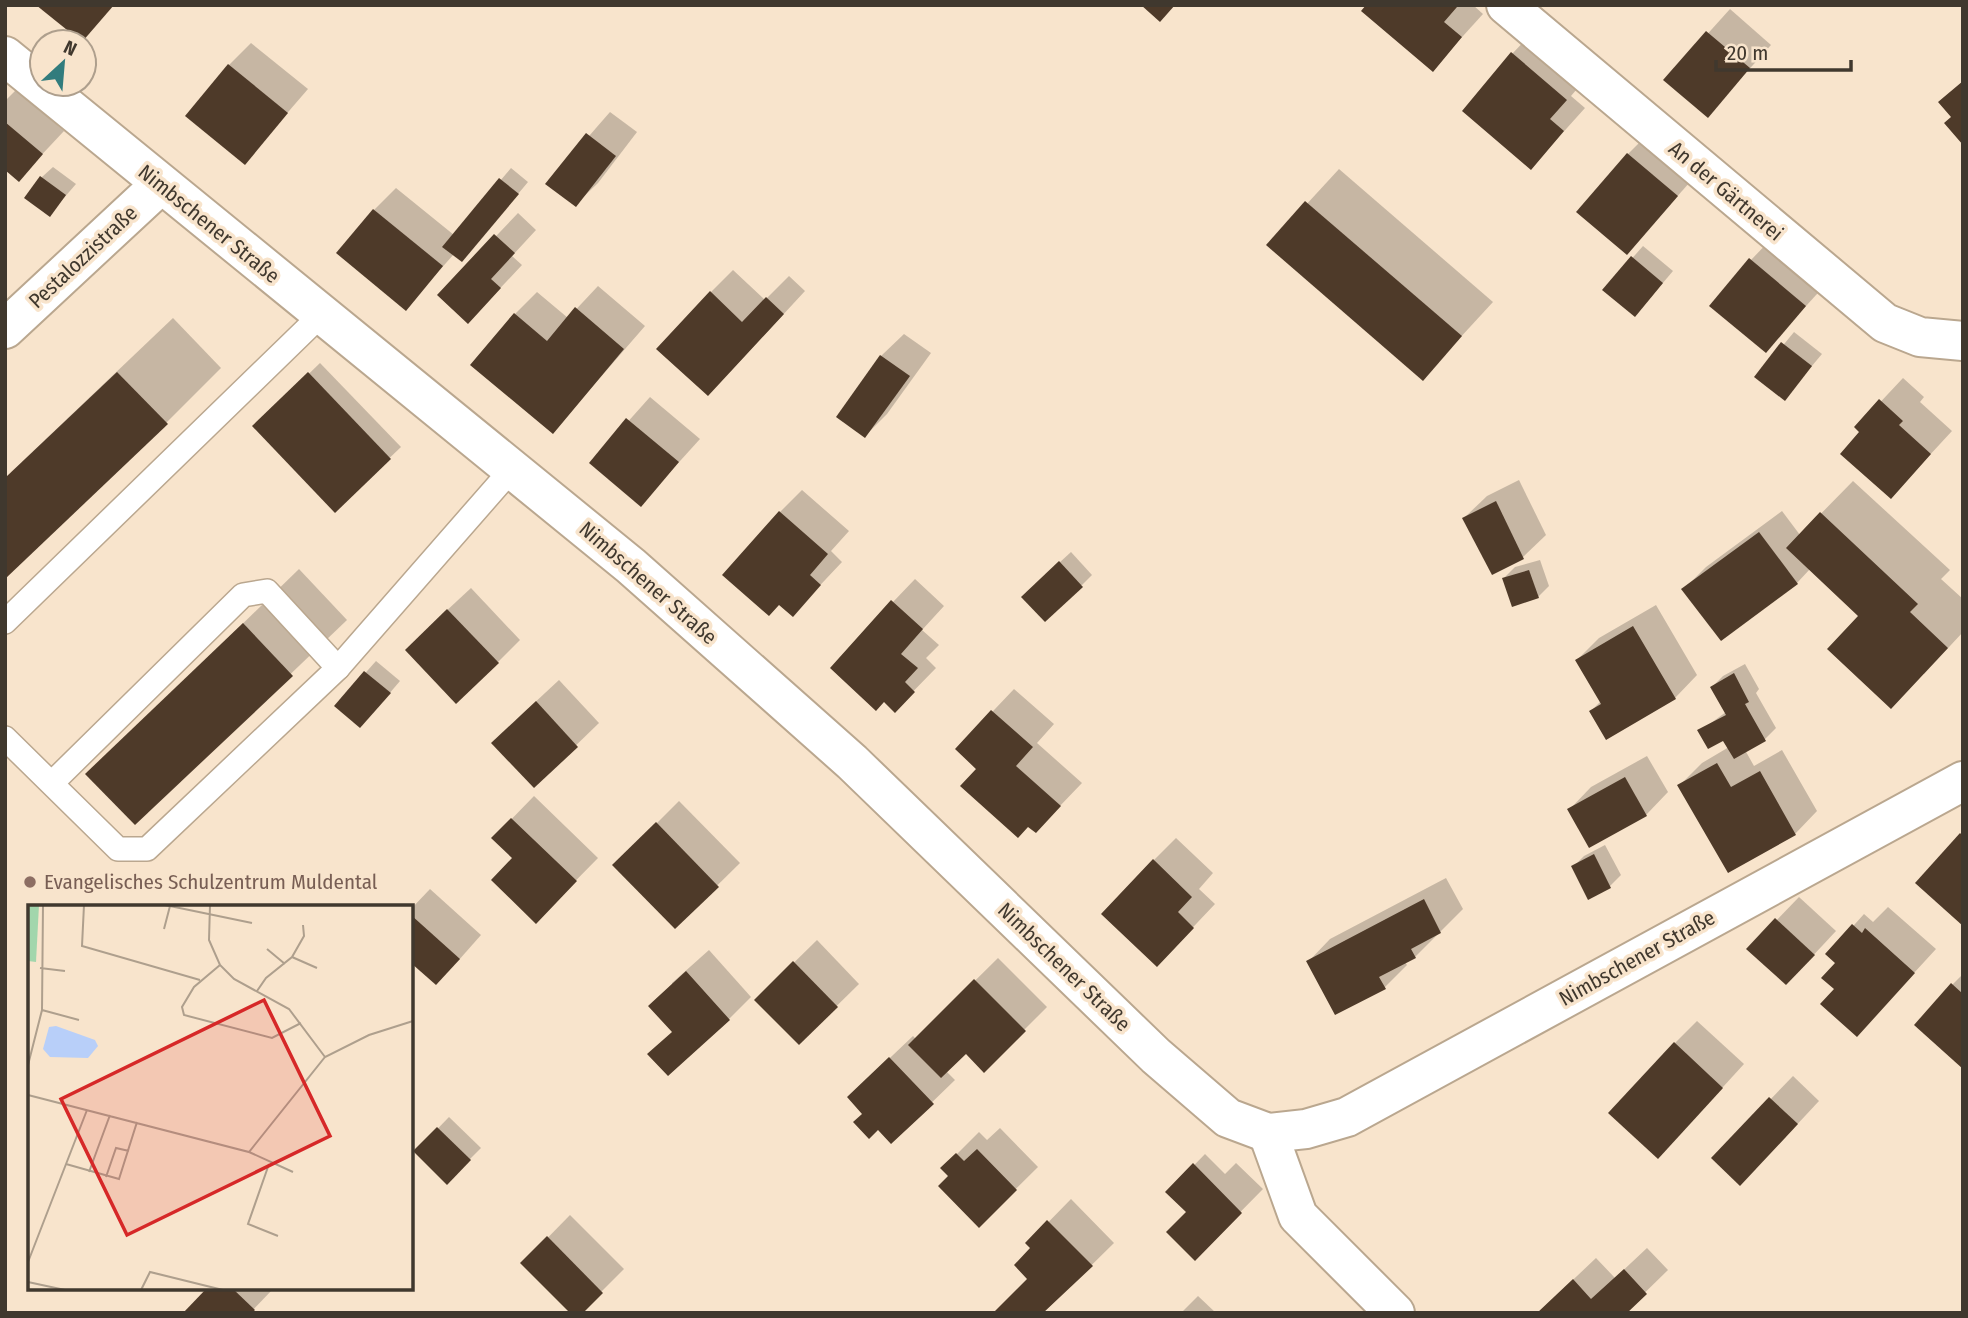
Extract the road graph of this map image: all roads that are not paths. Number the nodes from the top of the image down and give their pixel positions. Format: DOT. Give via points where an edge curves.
graph roads {
  1 [pos="1506,5"];
  2 [pos="5,55"];
  3 [pos="160,185"];
  4 [pos="321,315"];
  5 [pos="5,329"];
  6 [pos="1963,341"];
  7 [pos="512,469"];
  8 [pos="5,622"];
  9 [pos="338,668"];
  10 [pos="5,738"];
  11 [pos="1963,781"];
  12 [pos="52,783"];
  13 [pos="1268,1133"];
  14 [pos="1386,1310"];
  1 -- 6 [label="street, An der Gärtnerei" via="1885,323 1920,337"];
  2 -- 3 [label="street, Nimbschener Straße"];
  3 -- 4 [label="street, Nimbschener Straße"];
  3 -- 5 [label="street, Pestalozzistraße"];
  4 -- 7 [label="street, Nimbschener Straße"];
  4 -- 8 [label="lane"];
  7 -- 9 [label="lane"];
  7 -- 13 [label="street, Nimbschener Straße" via="631,566 852,762 1156,1056 1228,1118"];
  9 -- 12 [label="lane" via="147,849 118,849"];
  9 -- 12 [label="lane" via="267,591 243,595"];
  10 -- 12 [label="lane"];
  11 -- 13 [label="street, Nimbschener Straße" via="1347,1117 1306,1129"];
  13 -- 14 [label="street" via="1298,1216"];
}
